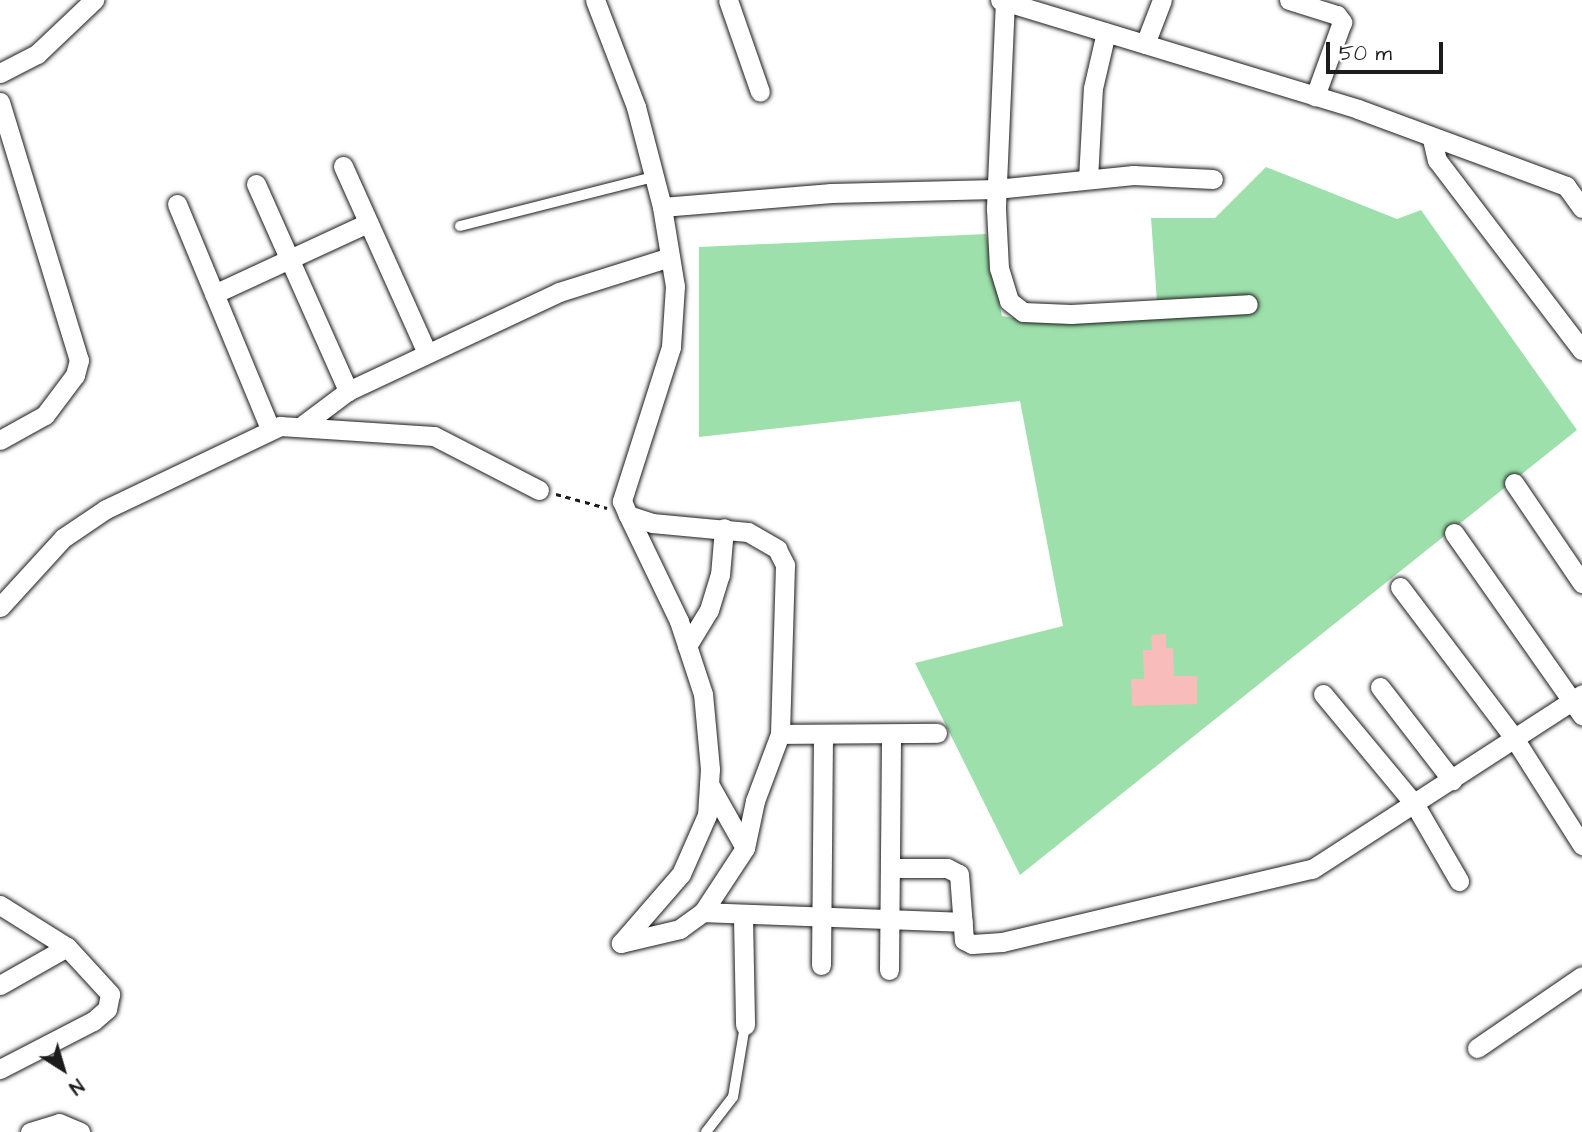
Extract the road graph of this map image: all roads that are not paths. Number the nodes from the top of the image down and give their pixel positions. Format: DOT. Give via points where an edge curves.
graph roads {
  1 [pos="94,0"];
  2 [pos="595,0"];
  3 [pos="728,0"];
  4 [pos="1003,0"];
  5 [pos="1162,0"];
  6 [pos="1289,0"];
  7 [pos="1105,32"];
  8 [pos="1145,44"];
  9 [pos="0,73"];
  10 [pos="761,92"];
  11 [pos="1315,96"];
  12 [pos="0,102"];
  13 [pos="1432,139"];
  14 [pos="343,166"];
  15 [pos="655,176"];
  16 [pos="1088,179"];
  17 [pos="1213,179"];
  18 [pos="256,184"];
  19 [pos="1574,188"];
  20 [pos="996,189"];
  21 [pos="177,204"];
  22 [pos="662,207"];
  23 [pos="1582,208"];
  24 [pos="368,223"];
  25 [pos="460,226"];
  26 [pos="670,257"];
  27 [pos="288,260"];
  28 [pos="214,294"];
  29 [pos="1248,304"];
  30 [pos="1582,350"];
  31 [pos="426,353"];
  32 [pos="348,391"];
  33 [pos="304,424"];
  34 [pos="270,429"];
  35 [pos="0,440"];
  36 [pos="1514,483"];
  37 [pos="539,490"];
  38 [pos="628,515"];
  39 [pos="723,528"];
  40 [pos="1454,533"];
  41 [pos="1582,583"];
  42 [pos="1400,587"];
  43 [pos="0,607"];
  44 [pos="687,646"];
  45 [pos="1380,687"];
  46 [pos="1323,694"];
  47 [pos="1579,704"];
  48 [pos="937,733"];
  49 [pos="780,734"];
  50 [pos="823,734"];
  51 [pos="891,734"];
  52 [pos="1514,738"];
  53 [pos="1452,780"];
  54 [pos="709,784"];
  55 [pos="1415,805"];
  56 [pos="1582,845"];
  57 [pos="745,848"];
  58 [pos="892,868"];
  59 [pos="1459,881"];
  60 [pos="0,905"];
  61 [pos="704,912"];
  62 [pos="743,917"];
  63 [pos="821,920"];
  64 [pos="892,921"];
  65 [pos="963,922"];
  66 [pos="67,947"];
  67 [pos="821,965"];
  68 [pos="889,970"];
  69 [pos="1582,975"];
  70 [pos="0,985"];
  71 [pos="745,1026"];
  72 [pos="1477,1048"];
  73 [pos="0,1069"];
  74 [pos="30,1132"];
  75 [pos="80,1132"];
  76 [pos="706,1132"];
  1 -- 9 [label="street" via="37,54"];
  2 -- 15 [label="street" via="636,107"];
  3 -- 10 [label="street"];
  4 -- 7 [label="street"];
  4 -- 20 [label="street"];
  5 -- 8 [label="street"];
  6 -- 11 [label="street" via="1337,15 1342,22"];
  7 -- 8 [label="street"];
  7 -- 16 [label="street" via="1093,88"];
  8 -- 11 [label="street"];
  11 -- 13 [label="street"];
  12 -- 35 [label="street" via="79,360 75,375 45,415"];
  13 -- 19 [label="street"];
  13 -- 30 [label="street" via="1437,160"];
  14 -- 24 [label="street"];
  15 -- 22 [label="street"];
  15 -- 25 [label="lane"];
  16 -- 17 [label="street" via="1179,173"];
  16 -- 20 [label="street"];
  18 -- 27 [label="street"];
  19 -- 23 [label="street"];
  20 -- 22 [label="street" via="831,193"];
  20 -- 29 [label="street" via="999,268 1009,301 1023,312"];
  21 -- 28 [label="street"];
  22 -- 26 [label="street"];
  24 -- 27 [label="street"];
  24 -- 31 [label="street"];
  26 -- 31 [label="street" via="559,292"];
  26 -- 38 [label="street" via="671,347 622,501"];
  27 -- 28 [label="street"];
  27 -- 32 [label="street"];
  28 -- 34 [label="street"];
  31 -- 32 [label="street"];
  32 -- 33 [label="street"];
  33 -- 34 [label="street"];
  33 -- 37 [label="street" via="434,436"];
  34 -- 43 [label="street" via="106,509 63,538"];
  36 -- 41 [label="street"];
  38 -- 39 [label="street" via="652,523"];
  38 -- 44 [label="street"];
  39 -- 44 [label="street" via="720,575 709,610"];
  39 -- 49 [label="street" via="761,539 776,549 785,565"];
  40 -- 47 [label="street"];
  42 -- 52 [label="street"];
  44 -- 54 [label="street" via="710,731"];
  45 -- 53 [label="street"];
  46 -- 55 [label="street"];
  47 -- 52 [label="street"];
  48 -- 51 [label="street"];
  49 -- 50 [label="street"];
  49 -- 57 [label="street" via="755,801"];
  50 -- 51 [label="street"];
  50 -- 63 [label="street"];
  51 -- 58 [label="street"];
  52 -- 53 [label="street"];
  52 -- 56 [label="street"];
  53 -- 55 [label="street"];
  54 -- 57 [label="street"];
  54 -- 61 [label="street" via="707,815 681,874 621,943 680,929"];
  55 -- 59 [label="street"];
  55 -- 65 [label="street" via="1312,869 1002,942 972,944 964,940"];
  57 -- 61 [label="street"];
  58 -- 64 [label="street"];
  58 -- 65 [label="street" via="947,868 958,874"];
  60 -- 66 [label="street"];
  61 -- 62 [label="street"];
  62 -- 63 [label="street"];
  62 -- 71 [label="street"];
  63 -- 64 [label="street"];
  63 -- 67 [label="street"];
  64 -- 65 [label="street"];
  64 -- 68 [label="street"];
  66 -- 70 [label="street"];
  66 -- 73 [label="street" via="104,982 110,994 107,1009"];
  69 -- 72 [label="street"];
  71 -- 76 [label="lane" via="733,1097"];
  74 -- 75 [label="street" via="59,1123"];
}
